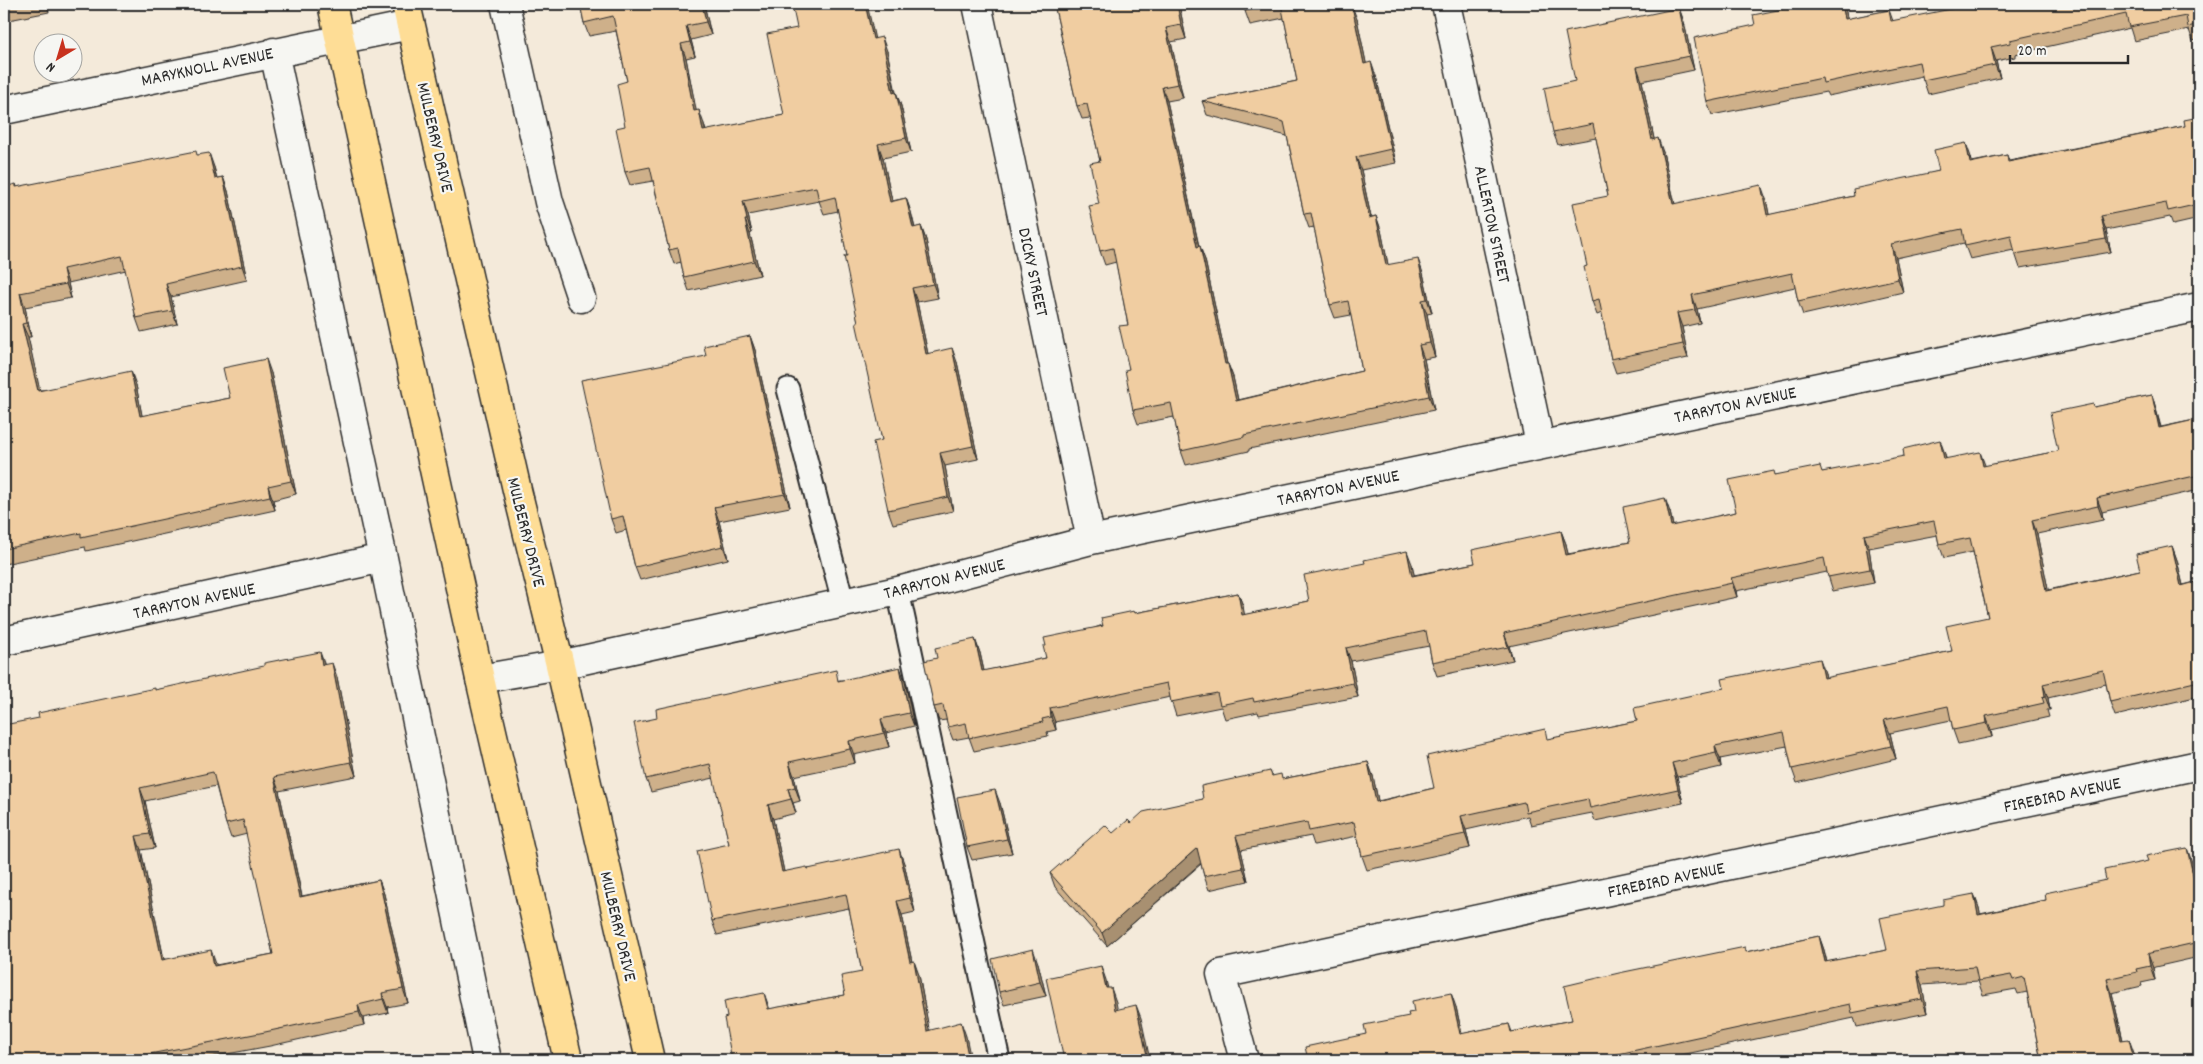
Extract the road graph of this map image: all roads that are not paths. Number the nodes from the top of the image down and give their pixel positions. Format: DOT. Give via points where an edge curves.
graph roads {
  1 [pos="332,4"];
  2 [pos="505,4"];
  3 [pos="977,4"];
  4 [pos="1446,4"];
  5 [pos="408,14"];
  6 [pos="339,39"];
  7 [pos="274,52"];
  8 [pos="4,110"];
  9 [pos="581,298"];
  10 [pos="2199,307"];
  11 [pos="788,388"];
  12 [pos="1540,444"];
  13 [pos="1091,540"];
  14 [pos="383,558"];
  15 [pos="898,591"];
  16 [pos="843,602"];
  17 [pos="4,641"];
  18 [pos="560,665"];
  19 [pos="480,679"];
  20 [pos="2199,765"];
  21 [pos="487,1060"];
  22 [pos="568,1060"];
  23 [pos="650,1060"];
  24 [pos="999,1060"];
  25 [pos="1244,1060"];
  1 -- 6 [label="main road"];
  2 -- 9 [label="street" via="549,202"];
  3 -- 13 [label="street, DICKY STREET"];
  4 -- 12 [label="street, ALLERTON STREET"];
  5 -- 6 [label="street, MARYKNOLL AVENUE"];
  5 -- 18 [label="main road, MULBERRY DRIVE"];
  6 -- 7 [label="street, MARYKNOLL AVENUE"];
  6 -- 19 [label="main road"];
  7 -- 8 [label="street, MARYKNOLL AVENUE"];
  7 -- 14 [label="street"];
  10 -- 12 [label="street, TARRYTON AVENUE"];
  11 -- 16 [label="lane"];
  12 -- 13 [label="street, TARRYTON AVENUE"];
  13 -- 15 [label="street, TARRYTON AVENUE"];
  14 -- 17 [label="street, TARRYTON AVENUE"];
  14 -- 21 [label="street"];
  15 -- 16 [label="street, TARRYTON AVENUE"];
  15 -- 24 [label="lane"];
  16 -- 18 [label="street, TARRYTON AVENUE"];
  18 -- 19 [label="street, TARRYTON AVENUE"];
  18 -- 23 [label="main road, MULBERRY DRIVE"];
  19 -- 22 [label="main road"];
  20 -- 25 [label="street, FIREBIRD AVENUE" via="1221,974"];
}
